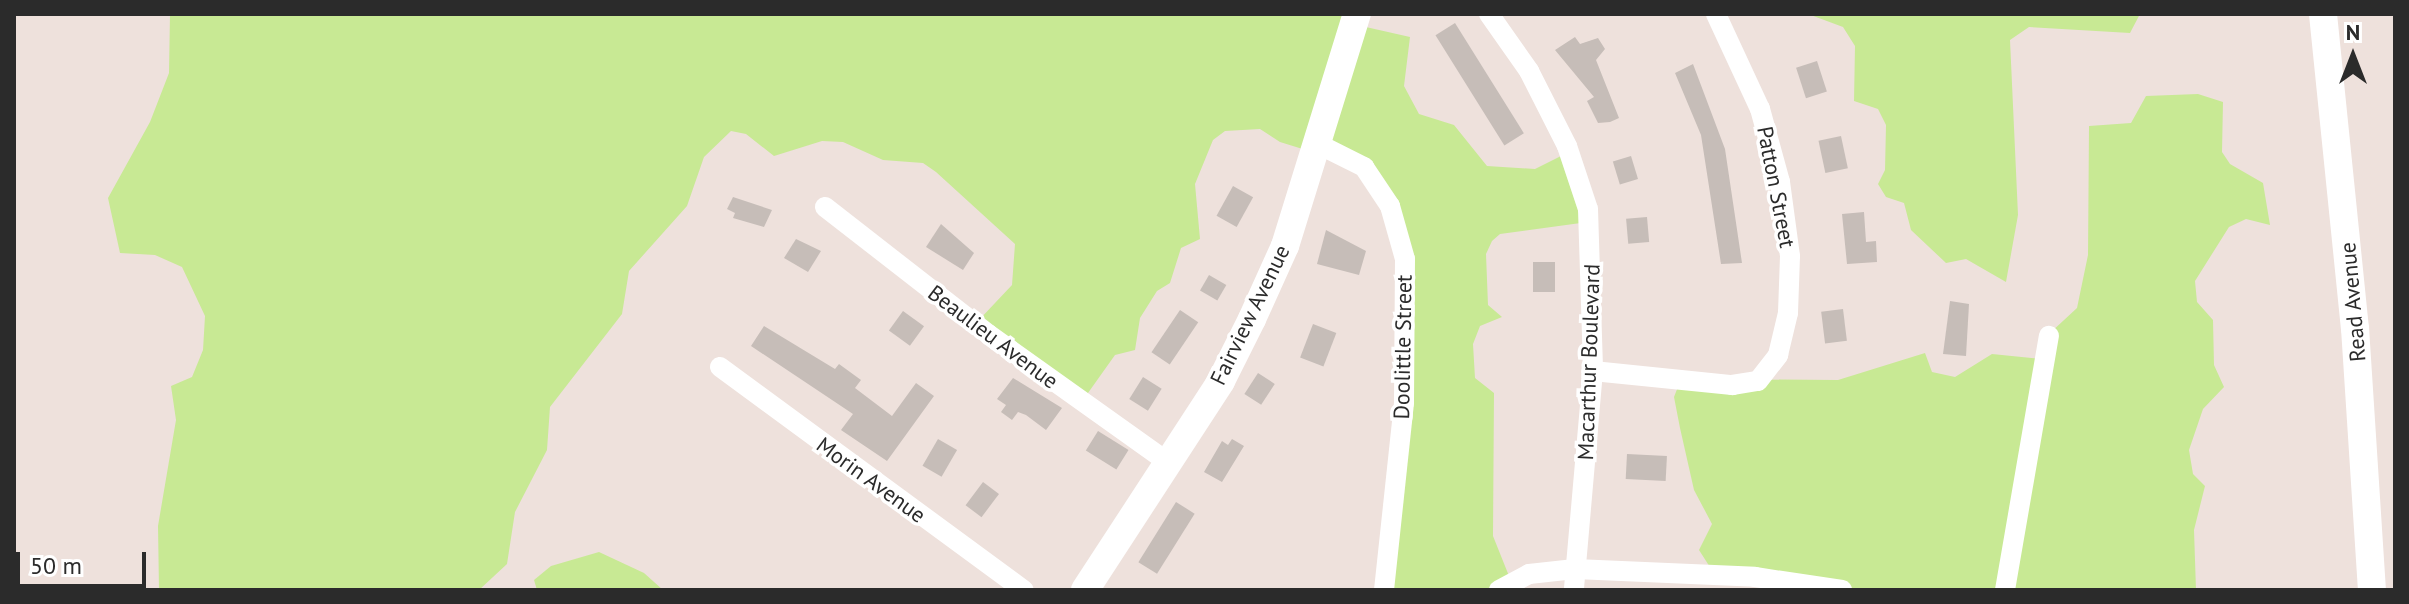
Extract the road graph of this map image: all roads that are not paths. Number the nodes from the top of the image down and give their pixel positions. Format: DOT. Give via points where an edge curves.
graph roads {
  1 [pos="1357,14"];
  2 [pos="1489,14"];
  3 [pos="1716,14"];
  4 [pos="2323,14"];
  5 [pos="1316,143"];
  6 [pos="825,207"];
  7 [pos="2049,336"];
  8 [pos="720,367"];
  9 [pos="1593,371"];
  10 [pos="1166,461"];
  11 [pos="1575,580"];
  12 [pos="1024,590"];
  13 [pos="1085,590"];
  14 [pos="1384,590"];
  15 [pos="1499,590"];
  16 [pos="1842,590"];
  17 [pos="2005,590"];
  18 [pos="2372,590"];
  1 -- 5 [label="main road, Fairview Avenue"];
  2 -- 9 [label="street, Macarthur Boulevard" via="1535,83 1588,209"];
  3 -- 9 [label="street, Patton Street" via="1760,109 1780,182 1790,256 1778,355 1758,381 1732,385"];
  4 -- 18 [label="main road, Read Avenue" via="2354,314"];
  5 -- 10 [label="main road, Fairview Avenue" via="1285,246 1252,319 1221,381"];
  5 -- 14 [label="street, Doolittle Street" via="1364,167 1390,206 1405,259 1404,403"];
  6 -- 10 [label="street, Beaulieu Avenue" via="1061,389"];
  7 -- 17 [label="street"];
  8 -- 12 [label="street, Morin Avenue"];
  9 -- 11 [label="street, Macarthur Boulevard"];
  10 -- 13 [label="main road, Fairview Avenue"];
  11 -- 15 [label="street" via="1529,574"];
  11 -- 16 [label="street" via="1755,577"];
}
